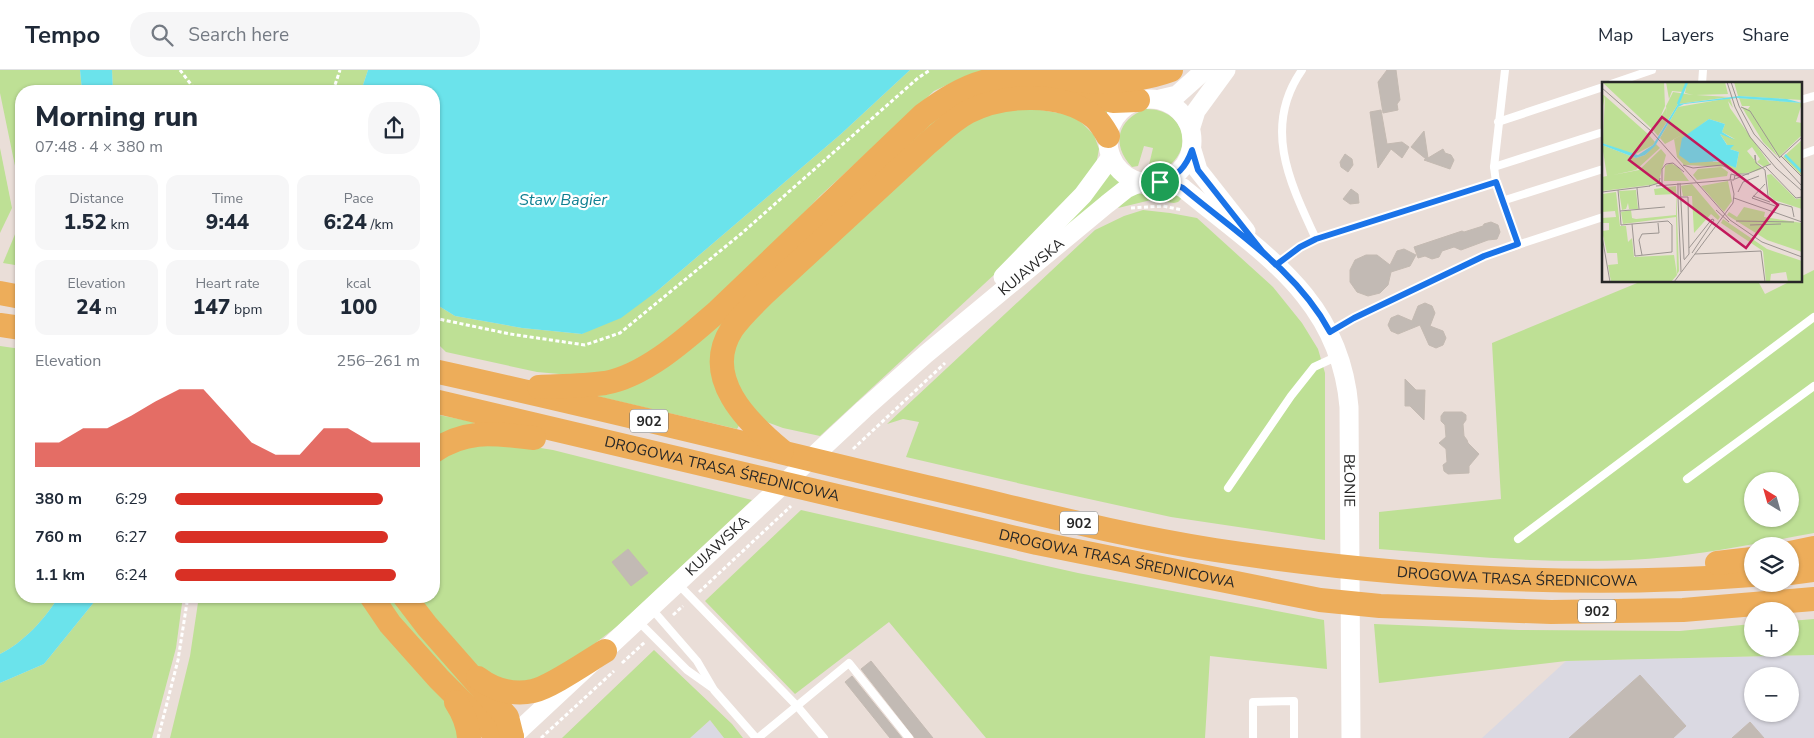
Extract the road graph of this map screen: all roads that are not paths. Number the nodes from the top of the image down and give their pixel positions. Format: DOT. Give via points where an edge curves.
graph roads {
  1 [pos="1171,70"];
  2 [pos="1205,70"];
  3 [pos="1226,70"];
  4 [pos="1302,70"];
  5 [pos="1504,70"];
  6 [pos="1652,70"];
  7 [pos="1029,76"];
  8 [pos="1617,82"];
  9 [pos="1602,87"];
  10 [pos="1149,100"];
  11 [pos="1498,122"];
  12 [pos="1191,126"];
  13 [pos="1602,132"];
  14 [pos="1110,147"];
  15 [pos="1192,150"];
  16 [pos="1814,150"];
  17 [pos="1802,154"];
  18 [pos="1494,167"];
  19 [pos="1602,169"];
  20 [pos="1141,182"];
  21 [pos="1160,182"];
  22 [pos="1496,182"];
  23 [pos="1502,201"];
  24 [pos="1602,217"];
  25 [pos="1316,239"];
  26 [pos="1518,244"];
  27 [pos="1262,251"];
  28 [pos="1276,265"];
  29 [pos="0,294"];
  30 [pos="15,296"];
  31 [pos="1814,317"];
  32 [pos="0,324"];
  33 [pos="15,327"];
  34 [pos="1330,332"];
  35 [pos="926,354"];
  36 [pos="1340,356"];
  37 [pos="440,372"];
  38 [pos="1814,386"];
  39 [pos="512,388"];
  40 [pos="440,402"];
  41 [pos="626,446"];
  42 [pos="440,447"];
  43 [pos="786,453"];
  44 [pos="1687,479"];
  45 [pos="1228,488"];
  46 [pos="1518,539"];
  47 [pos="1814,548"];
  48 [pos="1799,551"];
  49 [pos="1744,560"];
  50 [pos="1814,570"];
  51 [pos="1799,571"];
  52 [pos="1744,577"];
  53 [pos="1576,582"];
  54 [pos="678,584"];
  55 [pos="1814,599"];
  56 [pos="376,603"];
  57 [pos="410,603"];
  58 [pos="644,614"];
  59 [pos="605,651"];
  60 [pos="459,663"];
  61 [pos="439,679"];
  62 [pos="714,690"];
  63 [pos="798,707"];
  64 [pos="469,738"];
  65 [pos="511,738"];
  66 [pos="757,738"];
  67 [pos="824,738"];
  68 [pos="909,738"];
  69 [pos="1253,738"];
  70 [pos="1294,738"];
  71 [pos="1351,738"];
  1 -- 7 [label="main road" via="1150,77 1099,82"];
  2 -- 10 [label="street" via="1177,95"];
  3 -- 12 [label="street" via="1196,111"];
  4 -- 25 [label="lane" via="1285,102 1281,124 1282,147 1294,191"];
  5 -- 11 [label="lane"];
  6 -- 8 [label="lane"];
  7 -- 10 [label="main road" via="1072,86 1106,99"];
  7 -- 39 [label="main road" via="986,81 953,95 923,115 718,311 658,360 606,382"];
  9 -- 11 [label="lane"];
  10 -- 12 [label="street" via="1176,107"];
  10 -- 14 [label="street" via="1124,108 1116,116 1111,125"];
  11 -- 18 [label="lane"];
  12 -- 15 [label="street"];
  13 -- 18 [label="lane"];
  14 -- 20 [label="street" via="1123,173"];
  14 -- 35 [label="street, KUJAWSKA" via="1083,195"];
  14 -- 43 [label="main road" via="1102,125 1093,116 1058,102 1039,98 996,101 966,113 928,143 756,302 732,330 726,343 723,371 739,408 762,434"];
  15 -- 21 [label="street" via="1182,170"];
  15 -- 27 [label="street, BŁONIE" via="1198,170"];
  16 -- 17 [label="lane"];
  18 -- 22 [label="lane"];
  19 -- 23 [label="lane"];
  20 -- 21 [label="street"];
  20 -- 35 [label="street, KUJAWSKA" via="1106,204"];
  21 -- 27 [label="street, BŁONIE" via="1183,188"];
  22 -- 23 [label="lane"];
  22 -- 25 [label="lane"];
  23 -- 26 [label="lane"];
  24 -- 26 [label="lane"];
  25 -- 28 [label="lane"];
  26 -- 34 [label="lane" via="1484,256"];
  27 -- 28 [label="street, BŁONIE"];
  28 -- 34 [label="street, BŁONIE" via="1317,311"];
  29 -- 30 [label="main road"];
  31 -- 46 [label="lane"];
  32 -- 33 [label="main road"];
  34 -- 36 [label="street, BŁONIE"];
  35 -- 54 [label="street, KUJAWSKA"];
  36 -- 45 [label="lane" via="1314,367"];
  36 -- 71 [label="street, BŁONIE" via="1349,407"];
  37 -- 39 [label="main road, DROGOWA TRASA ŚREDNICOWA / 902"];
  38 -- 44 [label="lane"];
  39 -- 43 [label="main road, DROGOWA TRASA ŚREDNICOWA / 902"];
  40 -- 41 [label="main road, DROGOWA TRASA ŚREDNICOWA / 902"];
  41 -- 42 [label="main road" via="475,434 448,441"];
  41 -- 55 [label="main road, DROGOWA TRASA ŚREDNICOWA / 902" via="1097,556 1320,600 1380,606 1551,612 1683,610"];
  43 -- 53 [label="main road, DROGOWA TRASA ŚREDNICOWA / 902" via="1115,531 1213,550 1380,572"];
  47 -- 48 [label="main road"];
  49 -- 53 [label="main road"];
  50 -- 51 [label="main road"];
  52 -- 53 [label="main road, DROGOWA TRASA ŚREDNICOWA / 902"];
  54 -- 58 [label="street, KUJAWSKA"];
  54 -- 63 [label="lane"];
  56 -- 61 [label="main road"];
  57 -- 60 [label="main road"];
  58 -- 59 [label="street, KUJAWSKA"];
  58 -- 62 [label="lane" via="687,670"];
  58 -- 62 [label="lane" via="697,661"];
  59 -- 60 [label="main road" via="534,691 512,692 495,688"];
  59 -- 65 [label="street, KUJAWSKA"];
  60 -- 65 [label="main road" via="507,717"];
  61 -- 64 [label="main road" via="464,714"];
  61 -- 65 [label="main road" via="491,730"];
  62 -- 66 [label="lane"];
  63 -- 66 [label="lane"];
  63 -- 67 [label="lane"];
  63 -- 68 [label="lane" via="849,663"];
  69 -- 70 [label="lane" via="1253,702 1294,701"];
}
